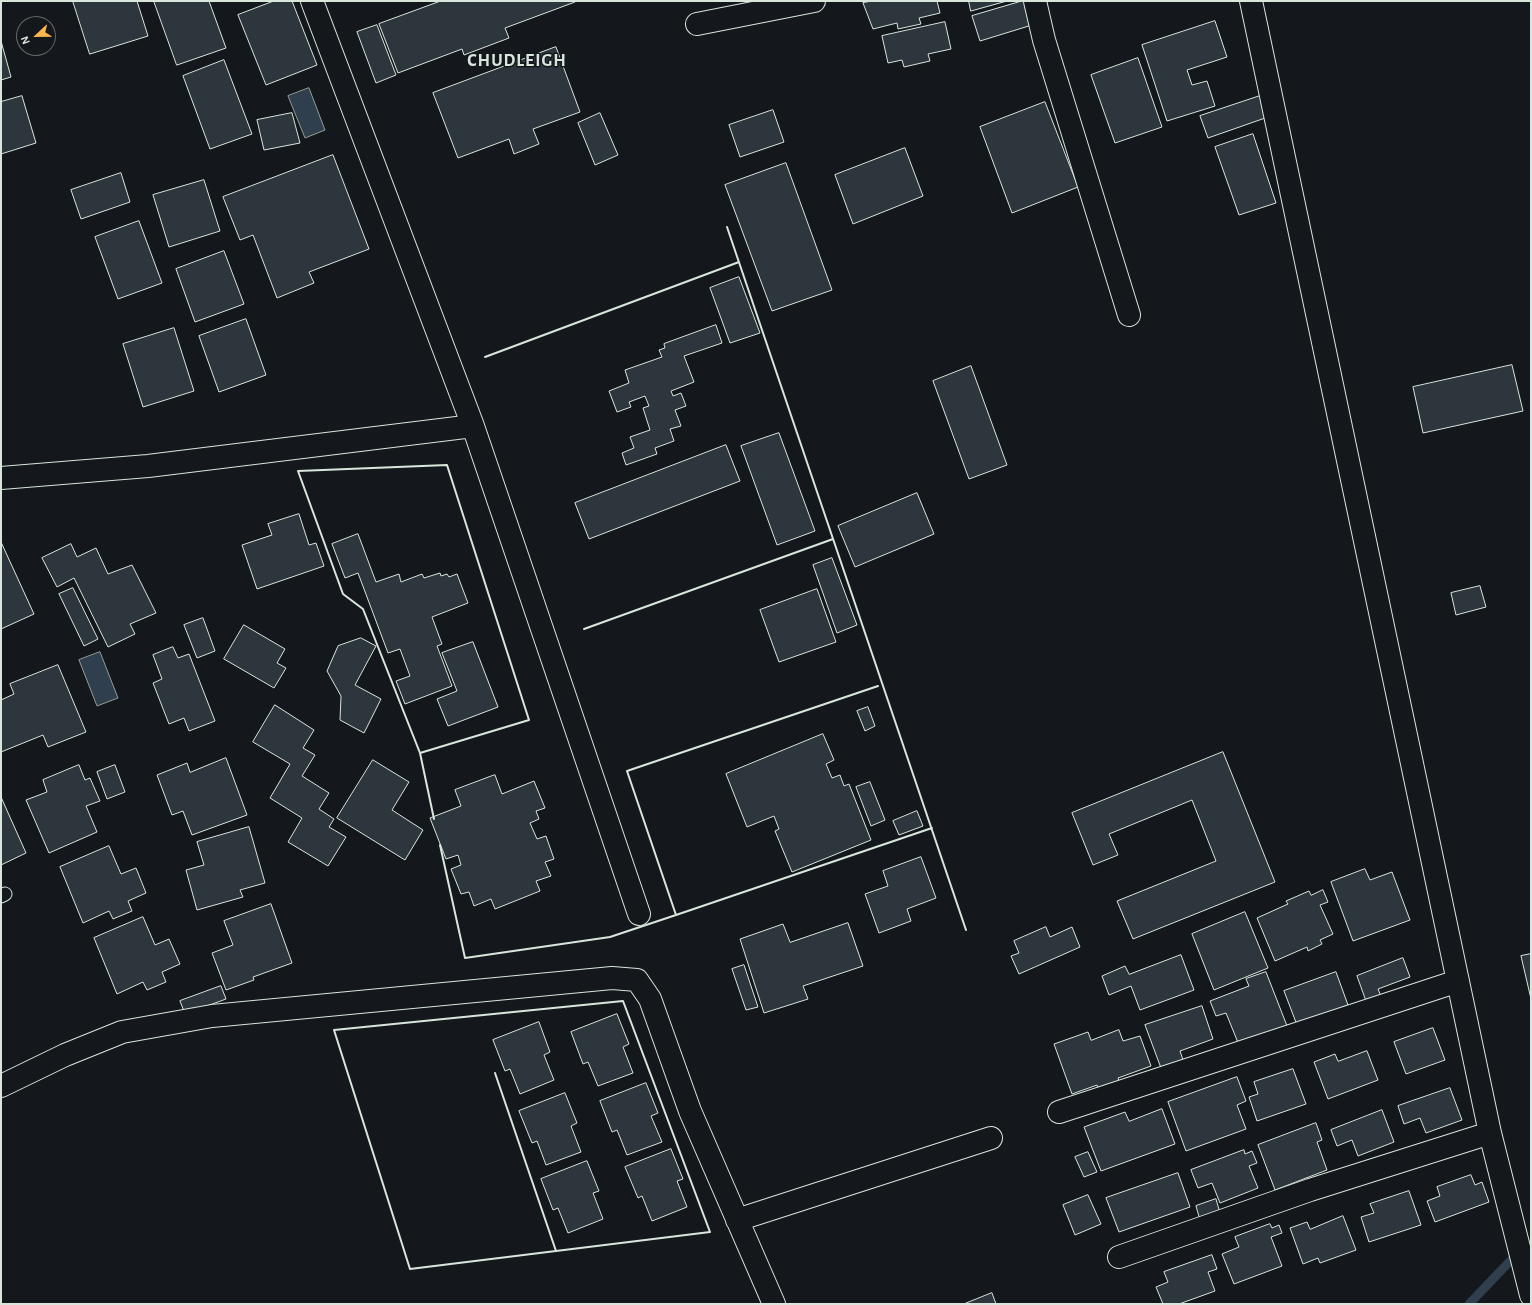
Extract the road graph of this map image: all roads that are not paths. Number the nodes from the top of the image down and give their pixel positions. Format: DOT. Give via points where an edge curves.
graph roads {
  1 [pos="312,1"];
  2 [pos="814,1"];
  3 [pos="1036,1"];
  4 [pos="1251,1"];
  5 [pos="697,24"];
  6 [pos="1129,315"];
  7 [pos="472,426"];
  8 [pos="1,478"];
  9 [pos="638,914"];
  10 [pos="1458,981"];
  11 [pos="1,1086"];
  12 [pos="1059,1112"];
  13 [pos="1490,1133"];
  14 [pos="991,1138"];
  15 [pos="737,1220"];
  16 [pos="1119,1257"];
  17 [pos="1531,1295"];
  18 [pos="774,1304"];
  1 -- 7 [label="street"];
  2 -- 5 [label="street"];
  3 -- 6 [label="street" via="1044,40"];
  4 -- 10 [label="street"];
  7 -- 8 [label="street" via="148,466"];
  7 -- 9 [label="street"];
  10 -- 12 [label="street"];
  10 -- 13 [label="street"];
  11 -- 15 [label="street" via="65,1055 122,1032 212,1016 612,978 637,980 650,999 690,1111"];
  13 -- 16 [label="street" via="1310,1190"];
  13 -- 17 [label="street"];
  14 -- 15 [label="street"];
  15 -- 18 [label="street"];
}
